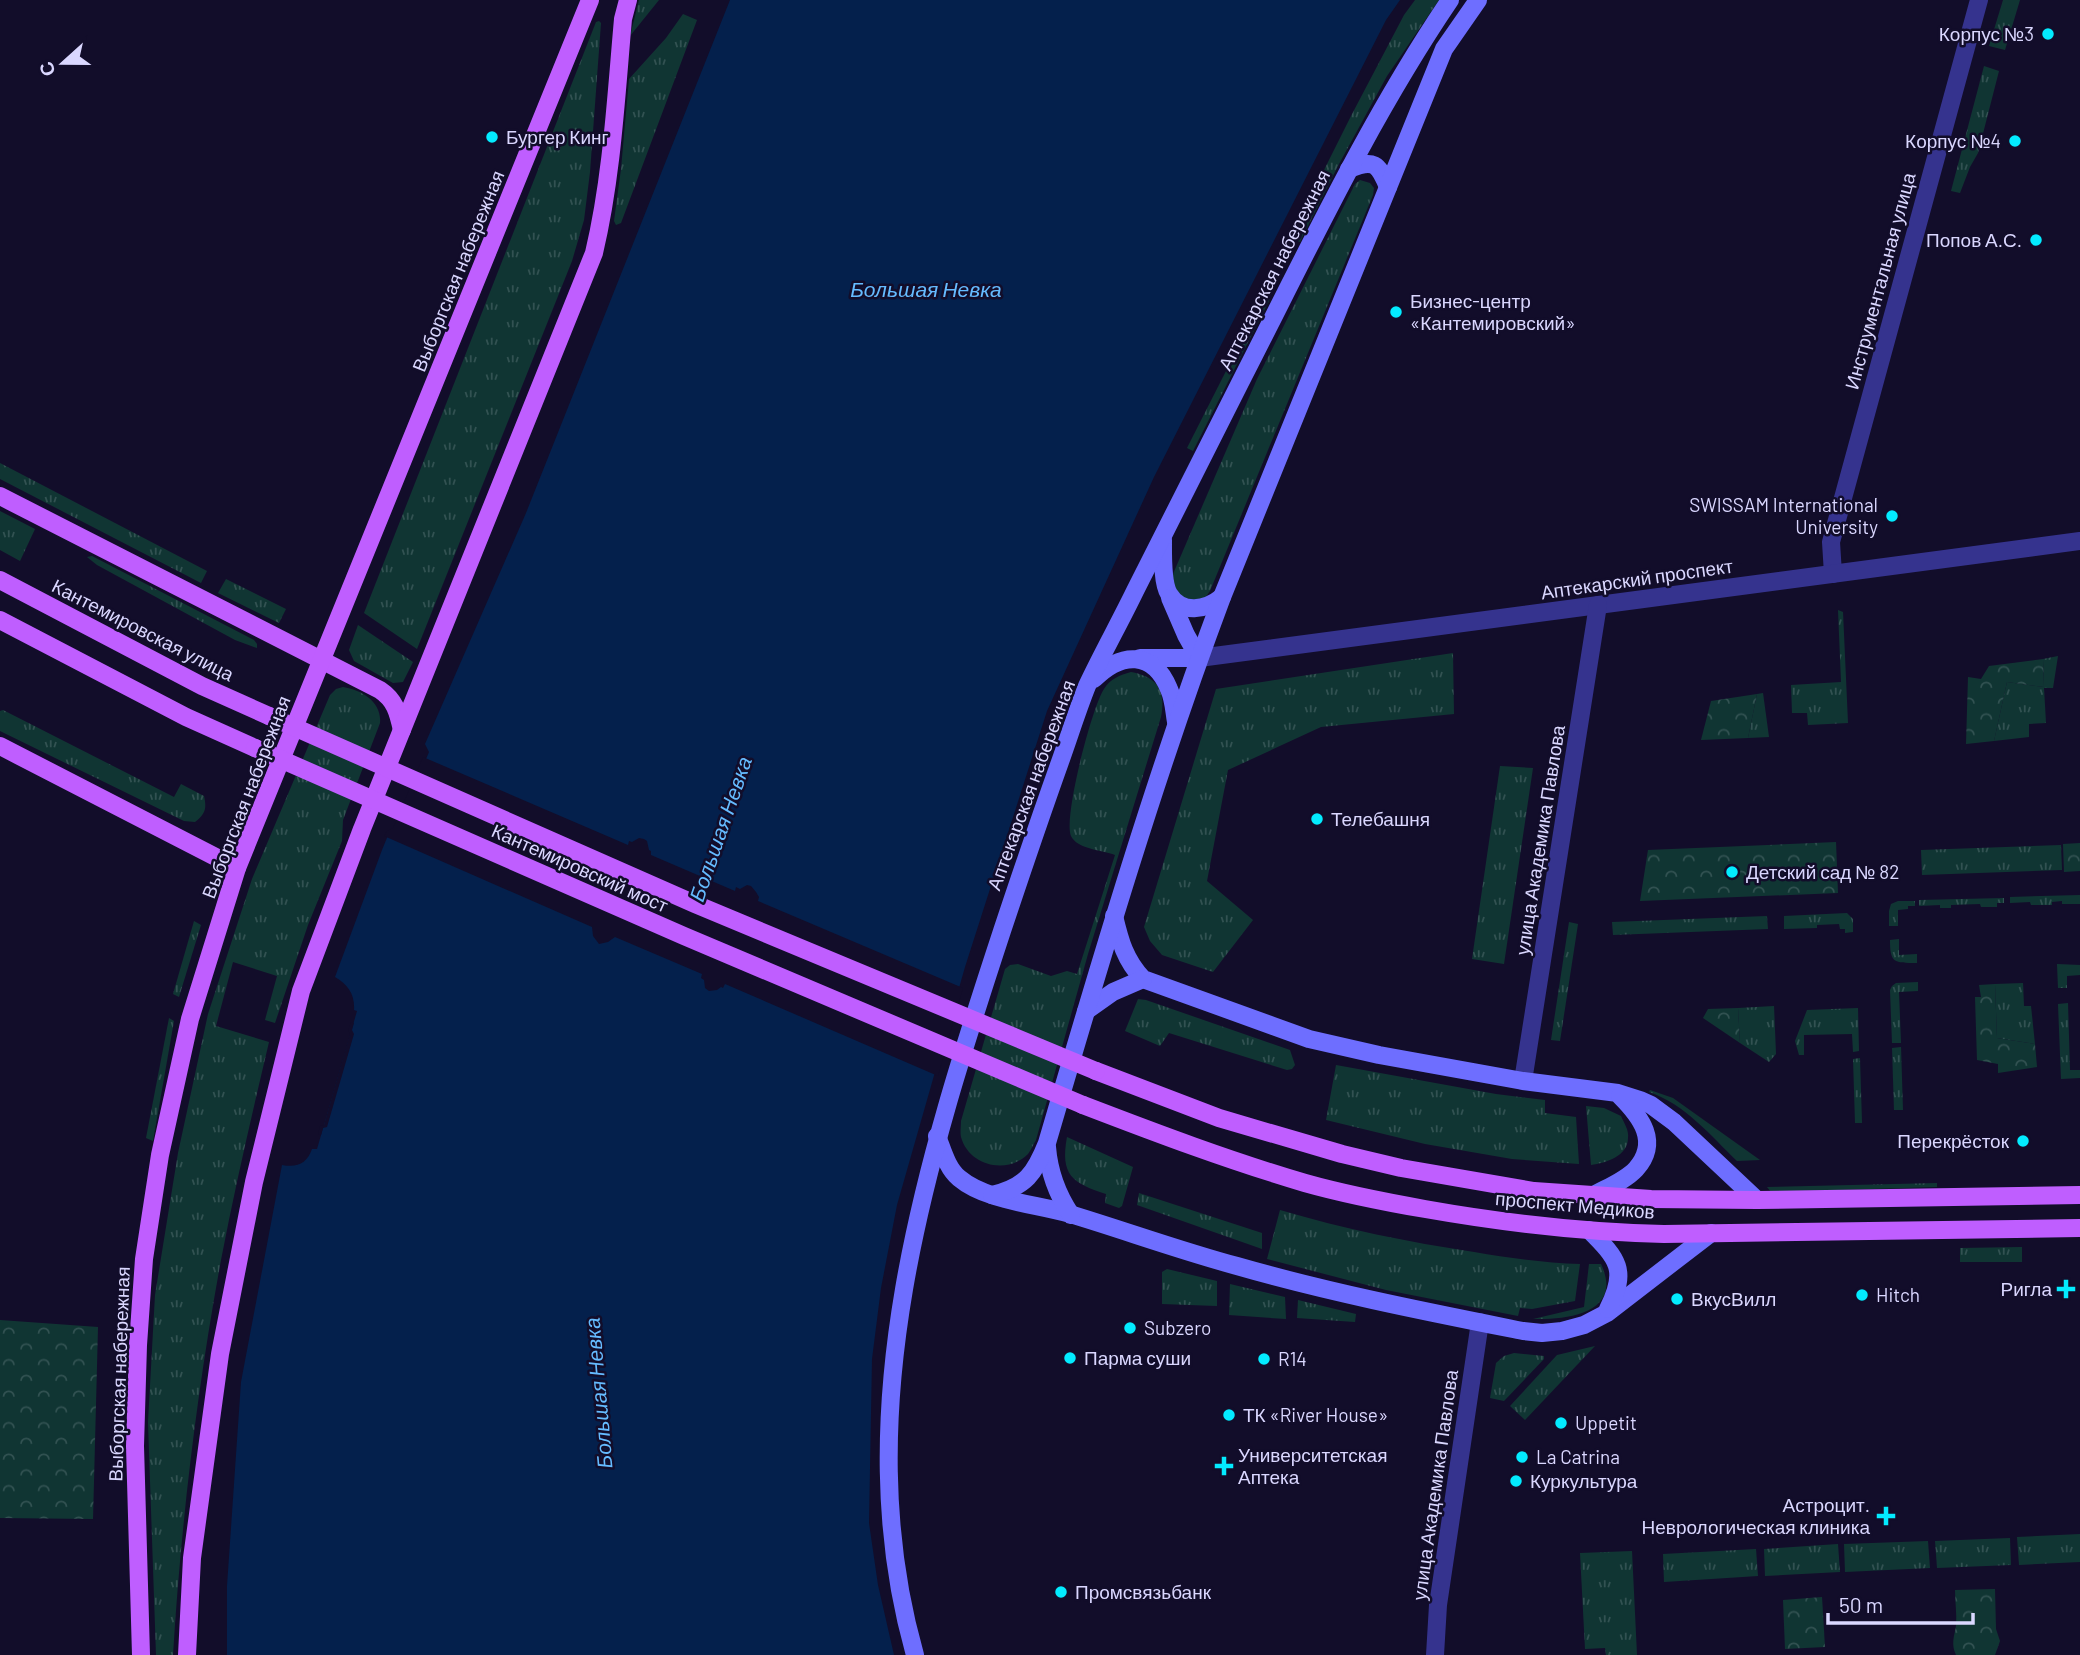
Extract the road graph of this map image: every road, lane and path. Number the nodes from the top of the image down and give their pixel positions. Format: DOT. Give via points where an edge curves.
graph roads {
  1 [pos="590,0"];
  2 [pos="628,0"];
  3 [pos="1450,0"];
  4 [pos="1478,0"];
  5 [pos="1979,0"];
  6 [pos="1349,169"];
  7 [pos="1388,187"];
  8 [pos="0,496"];
  9 [pos="1163,537"];
  10 [pos="2080,541"];
  11 [pos="1833,574"];
  12 [pos="0,580"];
  13 [pos="1168,594"];
  14 [pos="1222,597"];
  15 [pos="1598,605"];
  16 [pos="0,620"];
  17 [pos="1136,658"];
  18 [pos="1199,658"];
  19 [pos="323,660"];
  20 [pos="1087,687"];
  21 [pos="269,716"];
  22 [pos="1176,727"];
  23 [pos="402,730"];
  24 [pos="0,746"];
  25 [pos="237,868"];
  26 [pos="1114,915"];
  27 [pos="1143,979"];
  28 [pos="1086,1011"];
  29 [pos="1096,1071"];
  30 [pos="1523,1081"];
  31 [pos="1618,1094"];
  32 [pos="1083,1105"];
  33 [pos="937,1136"];
  34 [pos="1047,1143"];
  35 [pos="992,1195"];
  36 [pos="2080,1195"];
  37 [pos="1592,1196"];
  38 [pos="1757,1200"];
  39 [pos="1071,1215"];
  40 [pos="2080,1228"];
  41 [pos="1589,1230"];
  42 [pos="1712,1233"];
  43 [pos="1607,1313"];
  44 [pos="1480,1322"];
  45 [pos="141,1655"];
  46 [pos="187,1655"];
  47 [pos="915,1655"];
  48 [pos="1435,1655"];
  1 -- 19 [label="main road, Выборгская набережная"];
  2 -- 23 [label="main road" via="609,171 594,253"];
  3 -- 6 [label="street, Аптекарская набережная"];
  4 -- 7 [label="street" via="1444,49"];
  5 -- 11 [label="street, Инструментальная улица" via="1831,542"];
  6 -- 7 [label="street" via="1374,164"];
  6 -- 9 [label="street, Аптекарская набережная"];
  7 -- 14 [label="street"];
  8 -- 19 [label="main road"];
  9 -- 13 [label="street"];
  9 -- 20 [label="street, Аптекарская набережная"];
  10 -- 11 [label="street, Аптекарский проспект"];
  11 -- 15 [label="street, Аптекарский проспект"];
  12 -- 21 [label="main road, Кантемировская улица"];
  13 -- 14 [label="street" via="1189,608 1207,606"];
  13 -- 18 [label="street"];
  14 -- 18 [label="street"];
  15 -- 18 [label="street, Аптекарский проспект"];
  15 -- 30 [label="street, улица Академика Павлова"];
  16 -- 32 [label="main road, Кантемировский мост, bridge" via="255,748"];
  17 -- 18 [label="street"];
  17 -- 20 [label="street" via="1113,664"];
  17 -- 22 [label="street" via="1164,678"];
  18 -- 22 [label="street"];
  19 -- 23 [label="main road" via="390,697"];
  19 -- 25 [label="main road, Выборгская набережная"];
  20 -- 33 [label="street, Аптекарская набережная"];
  21 -- 29 [label="main road, Кантемировский мост, bridge" via="695,904"];
  22 -- 26 [label="street"];
  23 -- 46 [label="main road" via="301,991 257,1169 220,1354 191,1558"];
  24 -- 25 [label="main road"];
  25 -- 45 [label="main road, Выборгская набережная" via="190,1019 160,1155 144,1259 135,1446"];
  26 -- 27 [label="street" via="1124,953"];
  26 -- 28 [label="street"];
  27 -- 28 [label="street" via="1112,992"];
  27 -- 30 [label="street" via="1309,1039"];
  28 -- 34 [label="street"];
  29 -- 37 [label="main road, проспект Медиков" via="1219,1118 1342,1154 1467,1180"];
  30 -- 31 [label="street"];
  31 -- 37 [label="street" via="1644,1126 1644,1156 1635,1170"];
  31 -- 38 [label="street" via="1651,1105 1674,1122"];
  32 -- 41 [label="main road, проспект Медиков" via="1245,1164 1346,1193 1448,1213"];
  33 -- 35 [label="street" via="958,1178"];
  33 -- 47 [label="street, Аптекарская набережная" via="903,1289 892,1382 892,1547"];
  34 -- 35 [label="street" via="1028,1177 1010,1191"];
  34 -- 39 [label="street" via="1055,1186"];
  35 -- 39 [label="street"];
  36 -- 38 [label="main road, проспект Медиков"];
  37 -- 38 [label="main road, проспект Медиков"];
  39 -- 44 [label="street" via="1241,1267"];
  40 -- 42 [label="main road, проспект Медиков"];
  41 -- 42 [label="main road, проспект Медиков"];
  41 -- 43 [label="street" via="1610,1252 1620,1279"];
  42 -- 43 [label="street"];
  43 -- 44 [label="street" via="1584,1325 1552,1332"];
  44 -- 48 [label="street, улица Академика Павлова" via="1438,1605"];
}
